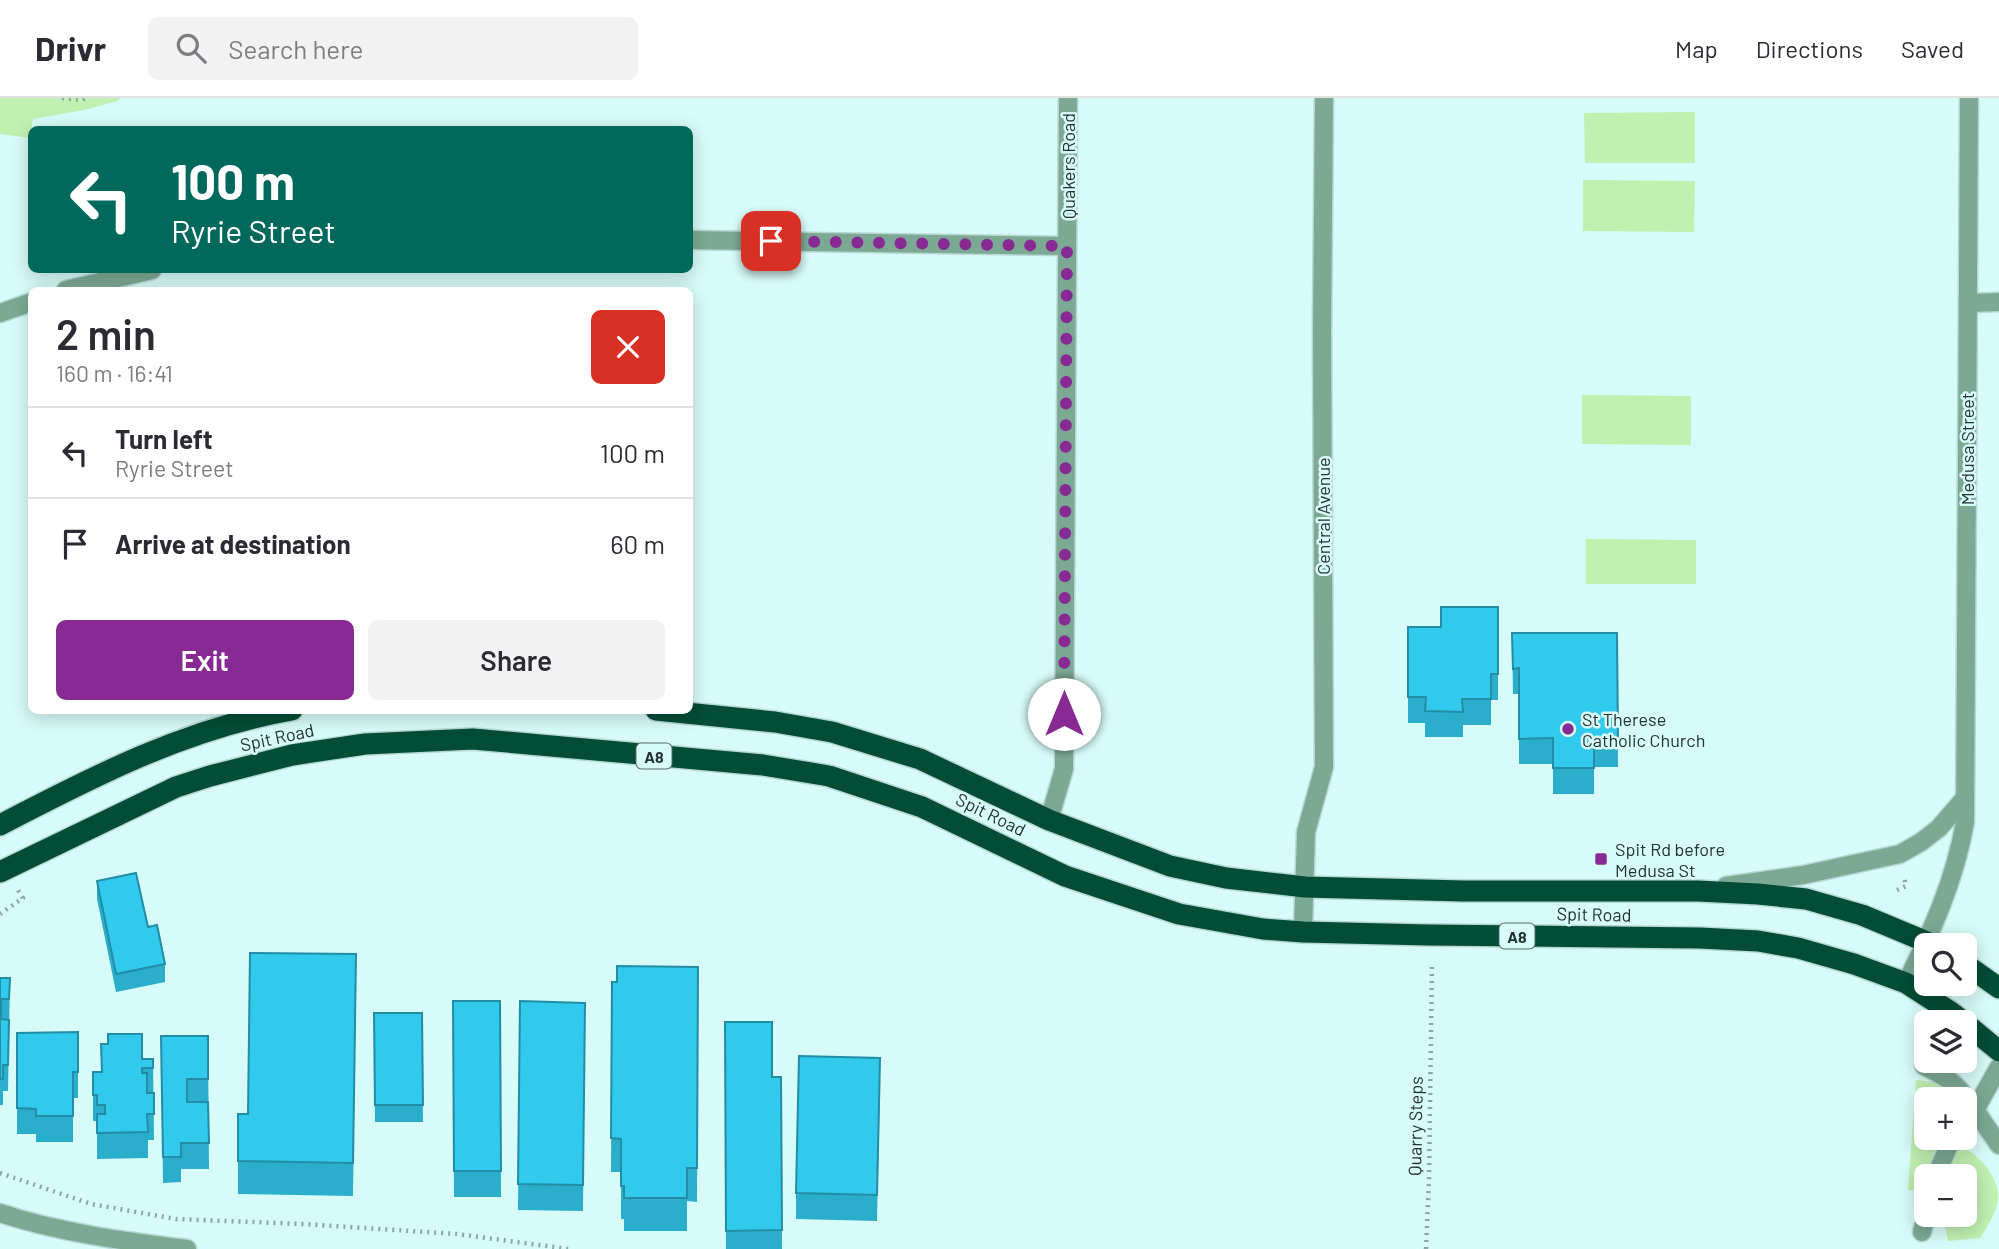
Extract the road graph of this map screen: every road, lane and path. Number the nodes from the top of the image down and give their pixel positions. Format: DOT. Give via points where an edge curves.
graph roads {
  1 [pos="62,98"];
  2 [pos="86,98"];
  3 [pos="1068,98"];
  4 [pos="1324,98"];
  5 [pos="1969,98"];
  6 [pos="693,240"];
  7 [pos="1067,246"];
  8 [pos="139,273"];
  9 [pos="79,287"];
  10 [pos="1999,302"];
  11 [pos="28,303"];
  12 [pos="1968,303"];
  13 [pos="0,313"];
  14 [pos="269,714"];
  15 [pos="693,714"];
  16 [pos="1964,799"];
  17 [pos="1049,820"];
  18 [pos="0,825"];
  19 [pos="0,872"];
  20 [pos="1305,887"];
  21 [pos="17,888"];
  22 [pos="1698,891"];
  23 [pos="0,914"];
  24 [pos="1303,932"];
  25 [pos="1934,933"];
  26 [pos="1914,936"];
  27 [pos="1432,962"];
  28 [pos="1914,970"];
  29 [pos="1977,972"];
  30 [pos="1906,983"];
  31 [pos="1999,988"];
  32 [pos="1948,1010"];
  33 [pos="1977,1033"];
  34 [pos="1999,1051"];
  35 [pos="1999,1068"];
  36 [pos="1938,1073"];
  37 [pos="1959,1087"];
  38 [pos="1977,1104"];
  39 [pos="1977,1122"];
  40 [pos="1999,1145"];
  41 [pos="0,1173"];
  42 [pos="0,1213"];
  43 [pos="1923,1227"];
  44 [pos="1922,1232"];
  45 [pos="187,1249"];
  46 [pos="569,1249"];
  47 [pos="1426,1249"];
  1 -- 2 [label="path"];
  3 -- 7 [label="street, Quakers Road"];
  4 -- 20 [label="street, Central Avenue" via="1324,767 1306,832"];
  5 -- 12 [label="street, Medusa Street"];
  6 -- 7 [label="street"];
  7 -- 17 [label="street, Quakers Road" via="1064,769"];
  8 -- 9 [label="street"];
  10 -- 12 [label="street"];
  11 -- 13 [label="street"];
  12 -- 16 [label="street, Medusa Street"];
  14 -- 18 [label="highway, Spit Road" via="157,749"];
  15 -- 17 [label="highway, Spit Road" via="832,732 920,760"];
  16 -- 22 [label="street" via="1939,828 1900,855"];
  16 -- 25 [label="street, Medusa Street" via="1961,846"];
  17 -- 20 [label="highway, Spit Road" via="1170,866"];
  19 -- 24 [label="highway, Spit Road / A8" via="176,787 210,776 292,755 365,744 472,740 763,765 829,776 922,807 1065,876 1179,914"];
  20 -- 22 [label="highway, Spit Road"];
  20 -- 24 [label="street, Central Avenue"];
  21 -- 23 [label="path" via="23,898"];
  22 -- 26 [label="highway, Spit Road" via="1806,900 1862,915"];
  24 -- 30 [label="highway, Spit Road / A8" via="1758,941 1798,948"];
  27 -- 47 [label="path, Quarry Steps"];
  28 -- 30 [label="street, Medusa Street"];
  29 -- 31 [label="highway"];
  30 -- 32 [label="highway, Spit Road / A8"];
  33 -- 34 [label="highway, Spit Road / A8"];
  35 -- 38 [label="street"];
  36 -- 37 [label="street"];
  39 -- 40 [label="street"];
  41 -- 46 [label="path" via="91,1204 176,1219 457,1234"];
  42 -- 45 [label="street" via="106,1239"];
  43 -- 44 [label="street"];
}
